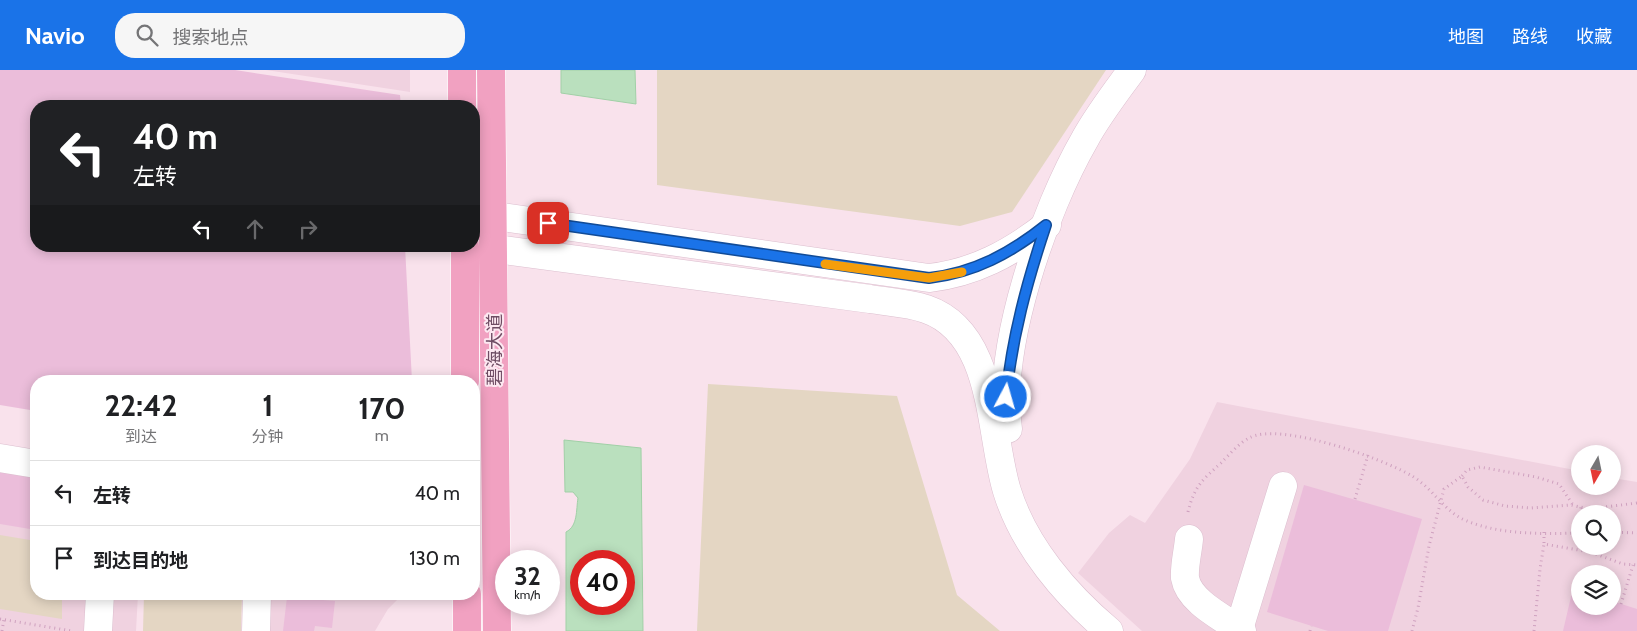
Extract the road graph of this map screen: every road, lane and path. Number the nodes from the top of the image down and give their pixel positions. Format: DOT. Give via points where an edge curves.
graph roads {
  1 [pos="462,70"];
  2 [pos="491,70"];
  3 [pos="1132,70"];
  4 [pos="462,100"];
  5 [pos="484,214"];
  6 [pos="1046,225"];
  7 [pos="484,247"];
  8 [pos="465,252"];
  9 [pos="465,375"];
  10 [pos="0,447"];
  11 [pos="30,451"];
  12 [pos="1368,455"];
  13 [pos="0,458"];
  14 [pos="30,463"];
  15 [pos="1462,476"];
  16 [pos="1283,486"];
  17 [pos="1355,499"];
  18 [pos="1441,502"];
  19 [pos="1637,504"];
  20 [pos="1572,505"];
  21 [pos="1571,506"];
  22 [pos="1621,506"];
  23 [pos="1544,532"];
  24 [pos="1621,532"];
  25 [pos="1571,533"];
  26 [pos="1637,533"];
  27 [pos="1189,539"];
  28 [pos="1544,544"];
  29 [pos="1635,565"];
  30 [pos="100,600"];
  31 [pos="257,600"];
  32 [pos="467,600"];
  33 [pos="1621,604"];
  34 [pos="2,619"];
  35 [pos="1311,626"];
  36 [pos="46,629"];
  37 [pos="1240,630"];
  38 [pos="2,631"];
  39 [pos="75,631"];
  40 [pos="98,631"];
  41 [pos="256,631"];
  42 [pos="467,631"];
  43 [pos="497,631"];
  44 [pos="1109,631"];
  45 [pos="1129,631"];
  46 [pos="1310,631"];
  47 [pos="1412,631"];
  48 [pos="1534,631"];
  1 -- 4 [label="main road"];
  2 -- 5 [label="main road, 碧海大道"];
  3 -- 6 [label="street" via="1085,138"];
  5 -- 6 [label="street" via="929,278 950,276 984,264 1009,252"];
  5 -- 7 [label="main road, 碧海大道"];
  6 -- 45 [label="street" via="1026,286 1008,372 1008,426 1015,464 1028,503 1058,554 1078,582"];
  7 -- 43 [label="main road, 碧海大道"];
  7 -- 44 [label="street" via="870,299 926,309 950,323 964,338 982,368 997,453 1008,493 1023,528 1044,561"];
  8 -- 9 [label="main road, 碧海大道"];
  10 -- 11 [label="street"];
  12 -- 17 [label="path"];
  12 -- 18 [label="path" via="1412,476 1433,491"];
  12 -- 27 [label="path" via="1332,444 1271,433 1250,437 1201,480 1192,496 1188,514"];
  13 -- 14 [label="street"];
  15 -- 18 [label="path" via="1444,489"];
  15 -- 20 [label="path" via="1466,470 1480,467 1536,476 1559,484"];
  15 -- 21 [label="path" via="1468,487 1490,502 1531,508"];
  16 -- 37 [label="street"];
  18 -- 23 [label="path" via="1453,514 1486,528"];
  18 -- 47 [label="path"];
  19 -- 22 [label="path"];
  23 -- 25 [label="path"];
  23 -- 28 [label="path"];
  24 -- 26 [label="path"];
  27 -- 37 [label="street" via="1185,577 1189,590"];
  28 -- 29 [label="path" via="1590,552"];
  28 -- 48 [label="path"];
  29 -- 33 [label="path"];
  30 -- 40 [label="street"];
  31 -- 41 [label="street"];
  32 -- 42 [label="main road"];
  34 -- 36 [label="path"];
  34 -- 38 [label="path"];
  35 -- 46 [label="path"];
  36 -- 39 [label="path"];
}
